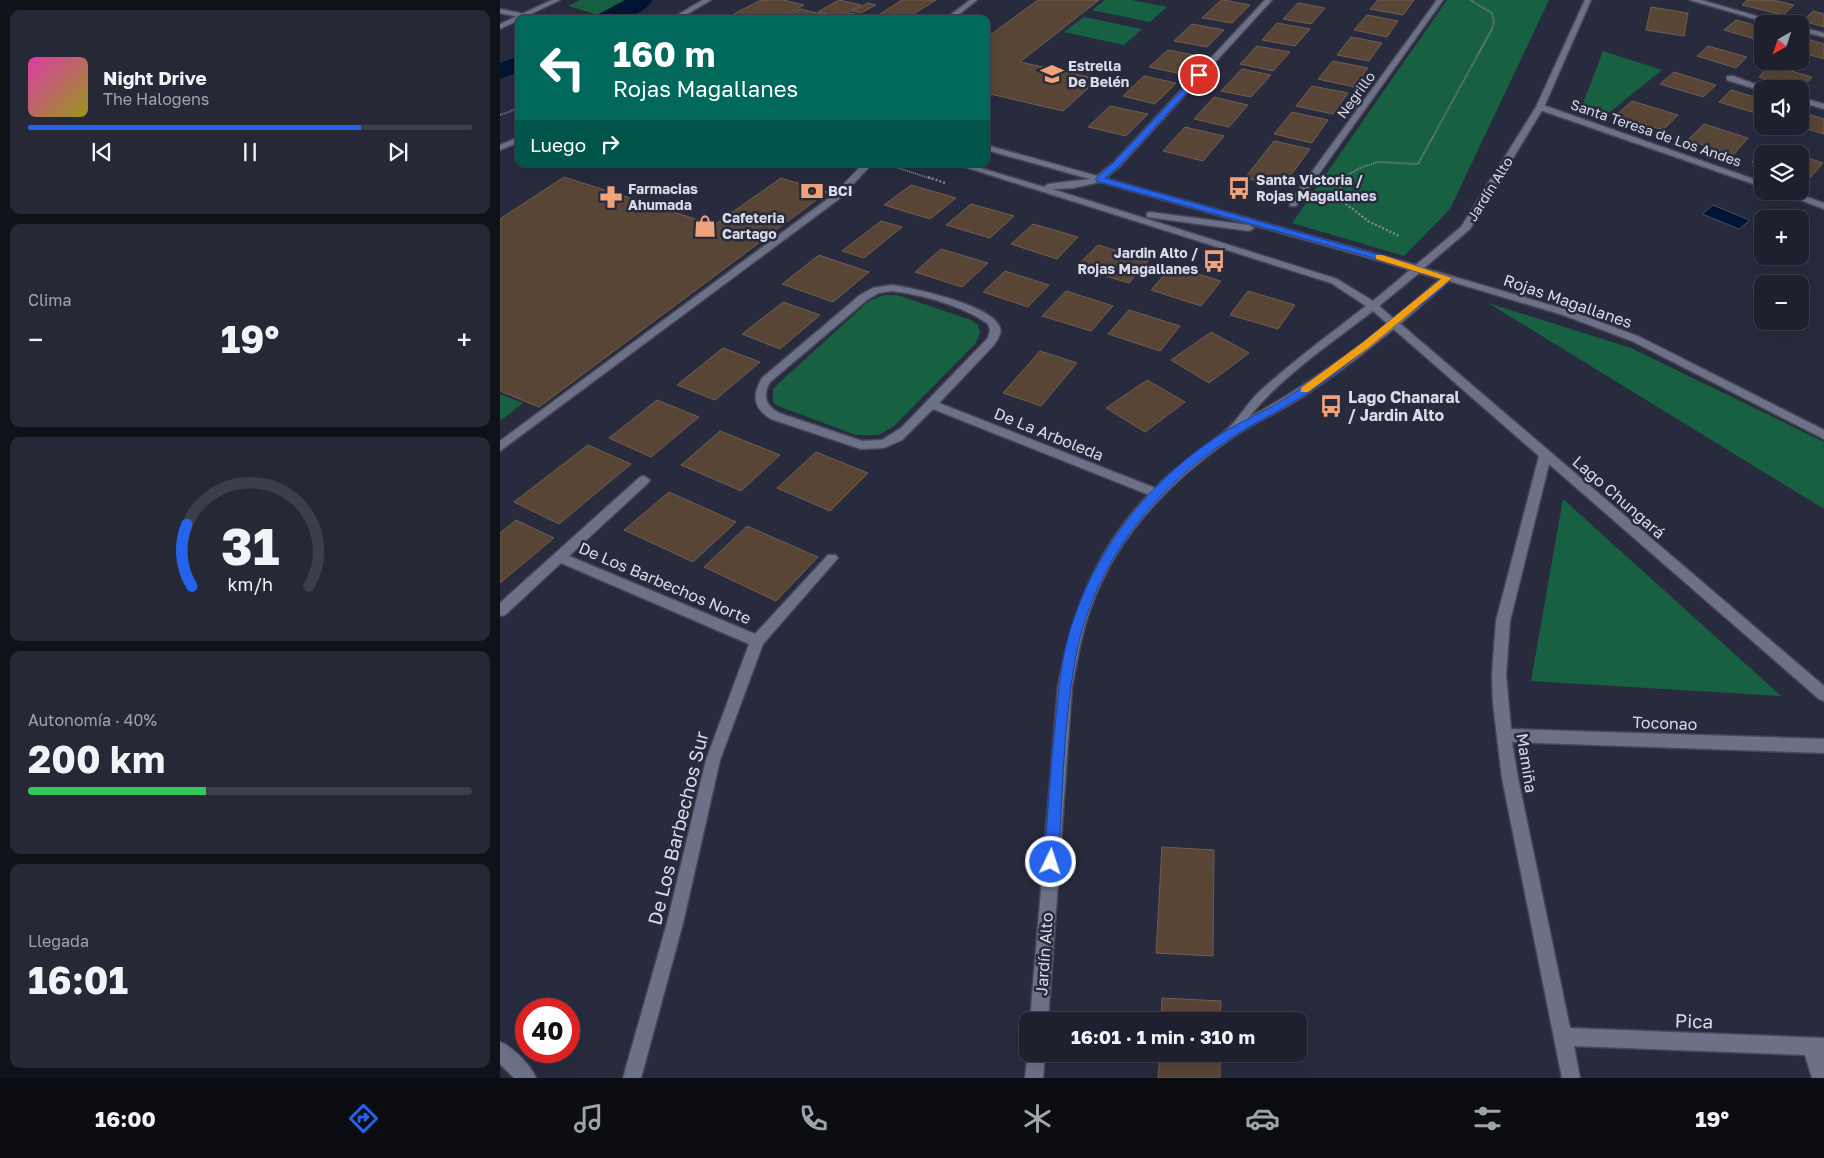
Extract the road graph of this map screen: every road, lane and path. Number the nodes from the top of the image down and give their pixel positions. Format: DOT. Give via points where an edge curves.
graph roads {
  1 [pos="557,0"];
  2 [pos="708,0"];
  3 [pos="974,0"];
  4 [pos="1269,0"];
  5 [pos="1440,0"];
  6 [pos="1470,0"];
  7 [pos="1588,0"];
  8 [pos="1693,0"];
  9 [pos="500,10"];
  10 [pos="515,15"];
  11 [pos="530,15"];
  12 [pos="680,15"];
  13 [pos="953,15"];
  14 [pos="1754,17"];
  15 [pos="515,21"];
  16 [pos="500,27"];
  17 [pos="1809,32"];
  18 [pos="1824,36"];
  19 [pos="1730,78"];
  20 [pos="1754,86"];
  21 [pos="1809,103"];
  22 [pos="1540,107"];
  23 [pos="1824,107"];
  24 [pos="515,109"];
  25 [pos="500,115"];
  26 [pos="515,141"];
  27 [pos="500,148"];
  28 [pos="990,148"];
  29 [pos="865,167"];
  30 [pos="969,167"];
  31 [pos="1099,179"];
  32 [pos="1754,182"];
  33 [pos="1039,187"];
  34 [pos="1807,200"];
  35 [pos="1293,204"];
  36 [pos="1098,206"];
  37 [pos="1824,206"];
  38 [pos="1289,233"];
  39 [pos="1434,254"];
  40 [pos="1419,269"];
  41 [pos="1447,278"];
  42 [pos="1373,306"];
  43 [pos="1393,323"];
  44 [pos="931,404"];
  45 [pos="1824,435"];
  46 [pos="1227,436"];
  47 [pos="500,447"];
  48 [pos="1545,455"];
  49 [pos="644,480"];
  50 [pos="1156,493"];
  51 [pos="559,558"];
  52 [pos="832,558"];
  53 [pos="500,611"];
  54 [pos="757,641"];
  55 [pos="1824,694"];
  56 [pos="1504,735"];
  57 [pos="1824,746"];
  58 [pos="1040,1012"];
  59 [pos="1562,1037"];
  60 [pos="1818,1047"];
  61 [pos="500,1052"];
  62 [pos="1035,1062"];
  63 [pos="527,1078"];
  64 [pos="632,1078"];
  65 [pos="1034,1078"];
  66 [pos="1571,1078"];
  67 [pos="1821,1078"];
  1 -- 11 [label="street"];
  2 -- 12 [label="street"];
  3 -- 13 [label="street"];
  4 -- 31 [label="street" via="1117,164"];
  5 -- 35 [label="street, Negrillo"];
  6 -- 39 [label="path" via="1492,13 1492,29 1418,164 1371,163 1343,178 1341,184 1341,200 1349,208"];
  7 -- 22 [label="street, Jardín Alto"];
  8 -- 14 [label="street"];
  9 -- 10 [label="street"];
  15 -- 16 [label="street"];
  17 -- 18 [label="street"];
  19 -- 20 [label="street"];
  21 -- 23 [label="street"];
  22 -- 32 [label="street, Santa Teresa de Los Andes"];
  22 -- 39 [label="street, Jardín Alto" via="1473,219"];
  24 -- 25 [label="path"];
  26 -- 27 [label="street"];
  28 -- 31 [label="street, Rojas Magallanes"];
  29 -- 47 [label="street" via="836,197"];
  30 -- 33 [label="street, Rojas Magallanes"];
  31 -- 33 [label="street" via="1074,185"];
  31 -- 38 [label="street, Rojas Magallanes"];
  33 -- 36 [label="street, Rojas Magallanes"];
  34 -- 37 [label="street"];
  36 -- 38 [label="street, Rojas Magallanes" via="1170,219"];
  36 -- 42 [label="street, Rojas Magallanes" via="1334,281"];
  38 -- 40 [label="street, Rojas Magallanes"];
  39 -- 40 [label="street, Jardín Alto"];
  40 -- 41 [label="street, Rojas Magallanes"];
  40 -- 42 [label="street, Jardín Alto"];
  41 -- 43 [label="street, Jardín Alto"];
  41 -- 45 [label="street, Rojas Magallanes" via="1567,313 1628,336"];
  42 -- 43 [label="street, Rojas Magallanes"];
  42 -- 46 [label="street, Jardín Alto" via="1286,373 1254,403"];
  43 -- 46 [label="street, Jardín Alto" via="1297,396"];
  43 -- 48 [label="street, Lago Chungará"];
  44 -- 44 [label="street" via="990,343 996,332 995,326 981,314 900,288 876,290 864,296 766,380 759,392 761,404 769,413 868,446 884,444 898,437"];
  44 -- 50 [label="street, De La Arboleda"];
  46 -- 50 [label="street, Jardín Alto" via="1178,472"];
  48 -- 55 [label="street, Lago Chungará"];
  48 -- 56 [label="street, Mamiña" via="1503,621 1499,675"];
  49 -- 51 [label="street"];
  50 -- 58 [label="street, Jardín Alto" via="1116,543 1093,583 1068,661"];
  51 -- 53 [label="street"];
  51 -- 54 [label="street, De Los Barbechos Norte"];
  52 -- 54 [label="street, De Los Barbechos Sur"];
  54 -- 64 [label="street, De Los Barbechos Sur" via="713,760 675,923"];
  56 -- 57 [label="street, Toconao"];
  56 -- 59 [label="street, Mamiña"];
  59 -- 60 [label="street, Pica"];
  59 -- 66 [label="street, Mamiña"];
  60 -- 67 [label="street"];
  61 -- 63 [label="street"];
  62 -- 65 [label="street"];
}
